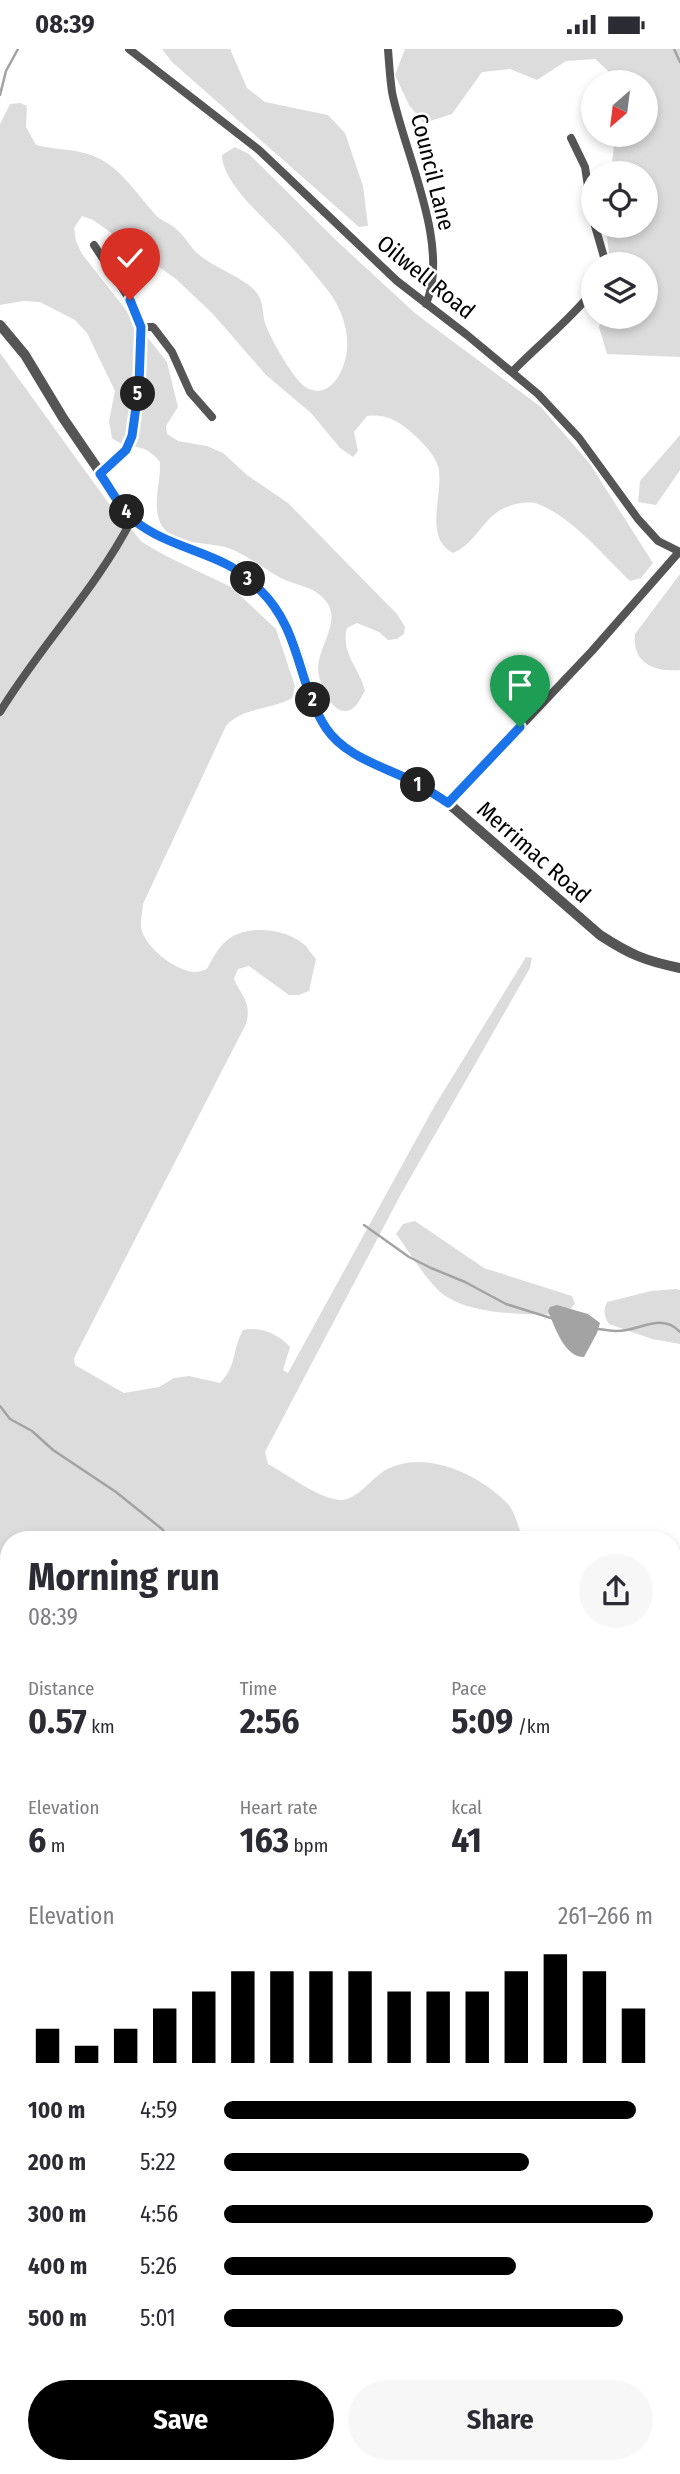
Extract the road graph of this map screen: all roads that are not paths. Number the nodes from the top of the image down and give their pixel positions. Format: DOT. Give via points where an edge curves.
graph roads {
  1 [pos="129,49"];
  2 [pos="388,49"];
  3 [pos="571,138"];
  4 [pos="582,161"];
  5 [pos="94,245"];
  6 [pos="426,304"];
  7 [pos="581,306"];
  8 [pos="0,325"];
  9 [pos="141,327"];
  10 [pos="513,371"];
  11 [pos="212,417"];
  12 [pos="100,474"];
  13 [pos="132,519"];
  14 [pos="680,552"];
  15 [pos="0,712"];
  16 [pos="448,803"];
  17 [pos="680,968"];
  1 -- 6 [label="street, Oilwell Road" via="258,150 345,235"];
  2 -- 6 [label="street, Council Lane" via="392,92 429,225 432,290"];
  3 -- 4 [label="street"];
  5 -- 9 [label="street" via="130,300"];
  6 -- 10 [label="street, Oilwell Road"];
  7 -- 10 [label="street"];
  8 -- 12 [label="street, Merrimac Road" via="25,355"];
  9 -- 11 [label="street" via="153,327 172,352 190,392"];
  9 -- 12 [label="street" via="132,436 126,450"];
  10 -- 14 [label="street, Oilwell Road" via="579,438 658,541"];
  12 -- 13 [label="street, Merrimac Road"];
  13 -- 15 [label="street" via="93,585"];
  13 -- 16 [label="street, Merrimac Road" via="249,579 282,618 327,730 358,755"];
  14 -- 16 [label="street"];
  16 -- 17 [label="street, Merrimac Road" via="600,935 646,961"];
}
